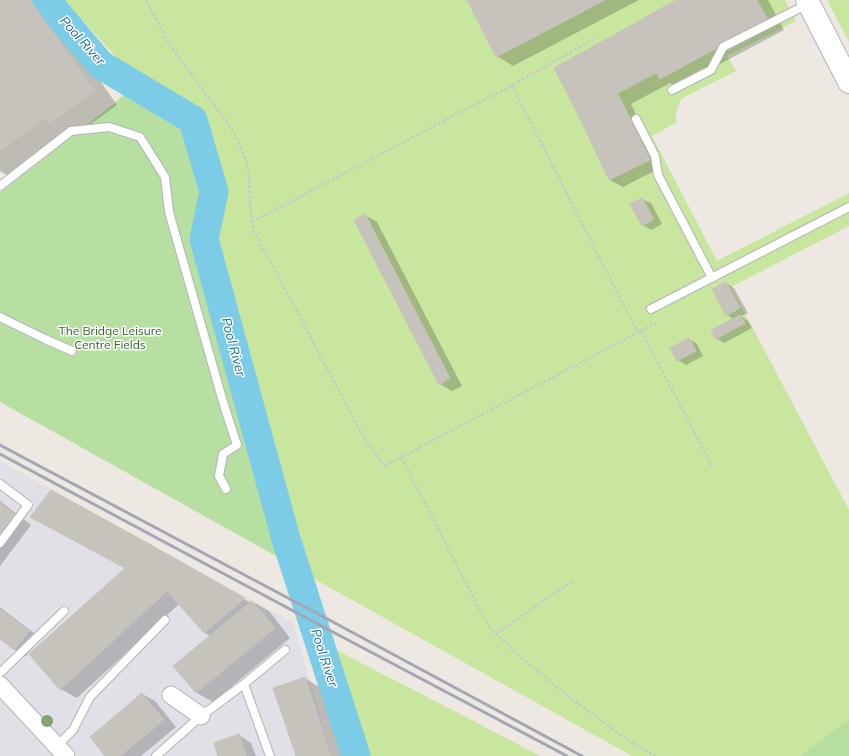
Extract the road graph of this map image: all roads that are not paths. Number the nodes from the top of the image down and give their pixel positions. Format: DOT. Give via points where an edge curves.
graph roads {
  1 [pos="807,2"];
  2 [pos="849,82"];
  3 [pos="672,90"];
  4 [pos="636,119"];
  5 [pos="0,186"];
  6 [pos="849,207"];
  7 [pos="712,278"];
  8 [pos="651,309"];
  9 [pos="0,317"];
  10 [pos="72,351"];
  11 [pos="0,484"];
  12 [pos="226,489"];
  13 [pos="0,543"];
  14 [pos="64,611"];
  15 [pos="165,620"];
  16 [pos="285,650"];
  17 [pos="0,673"];
  18 [pos="244,684"];
  19 [pos="0,685"];
  20 [pos="171,695"];
  21 [pos="201,716"];
  22 [pos="61,751"];
  23 [pos="156,756"];
  24 [pos="270,756"];
  1 -- 2 [label="street"];
  1 -- 3 [label="lane" via="723,47 711,70"];
  4 -- 7 [label="lane" via="655,156 658,174"];
  5 -- 12 [label="lane" via="71,131 109,127 140,137 165,177 169,212 237,445 223,454 219,476"];
  6 -- 7 [label="lane"];
  7 -- 8 [label="lane"];
  9 -- 10 [label="lane"];
  11 -- 13 [label="lane" via="28,505"];
  14 -- 17 [label="lane"];
  15 -- 22 [label="lane" via="90,697"];
  16 -- 18 [label="lane"];
  18 -- 21 [label="lane"];
  18 -- 24 [label="lane"];
  19 -- 22 [label="street"];
  20 -- 21 [label="street"];
  21 -- 23 [label="lane"];
}
